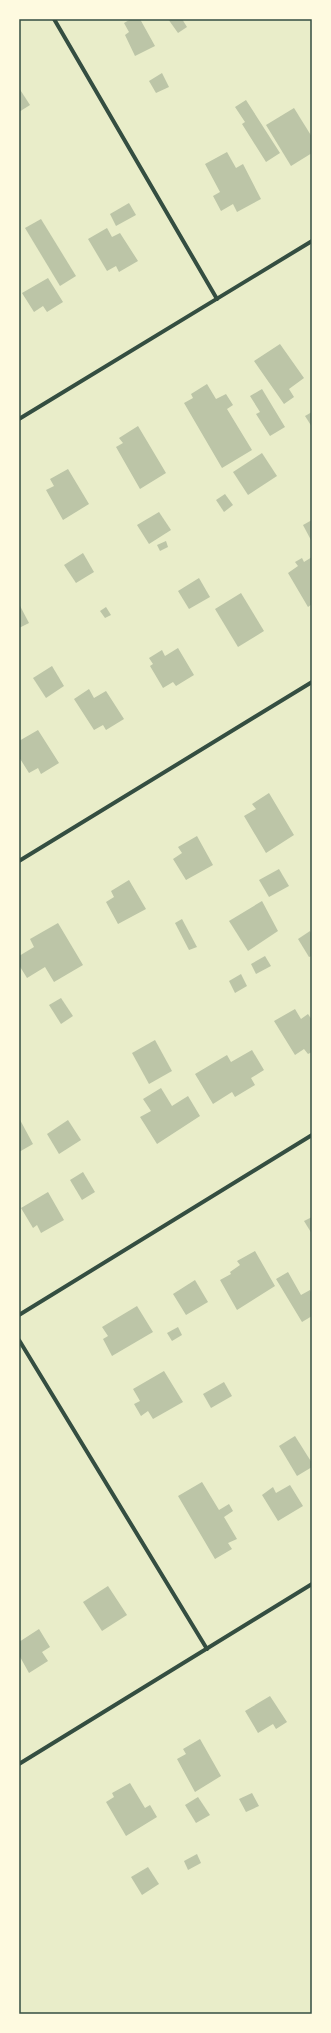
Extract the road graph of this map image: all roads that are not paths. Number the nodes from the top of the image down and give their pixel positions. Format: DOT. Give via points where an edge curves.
graph roads {
  1 [pos="54,19"];
  2 [pos="312,240"];
  3 [pos="217,299"];
  4 [pos="19,419"];
  5 [pos="312,682"];
  6 [pos="19,861"];
  7 [pos="312,1135"];
  8 [pos="19,1315"];
  9 [pos="19,1340"];
  10 [pos="312,1584"];
  11 [pos="207,1649"];
  12 [pos="19,1764"];
  1 -- 3 [label="street"];
  2 -- 3 [label="street"];
  3 -- 4 [label="street"];
  5 -- 6 [label="street"];
  7 -- 8 [label="street"];
  9 -- 11 [label="street"];
  10 -- 11 [label="street"];
  11 -- 12 [label="street"];
}
